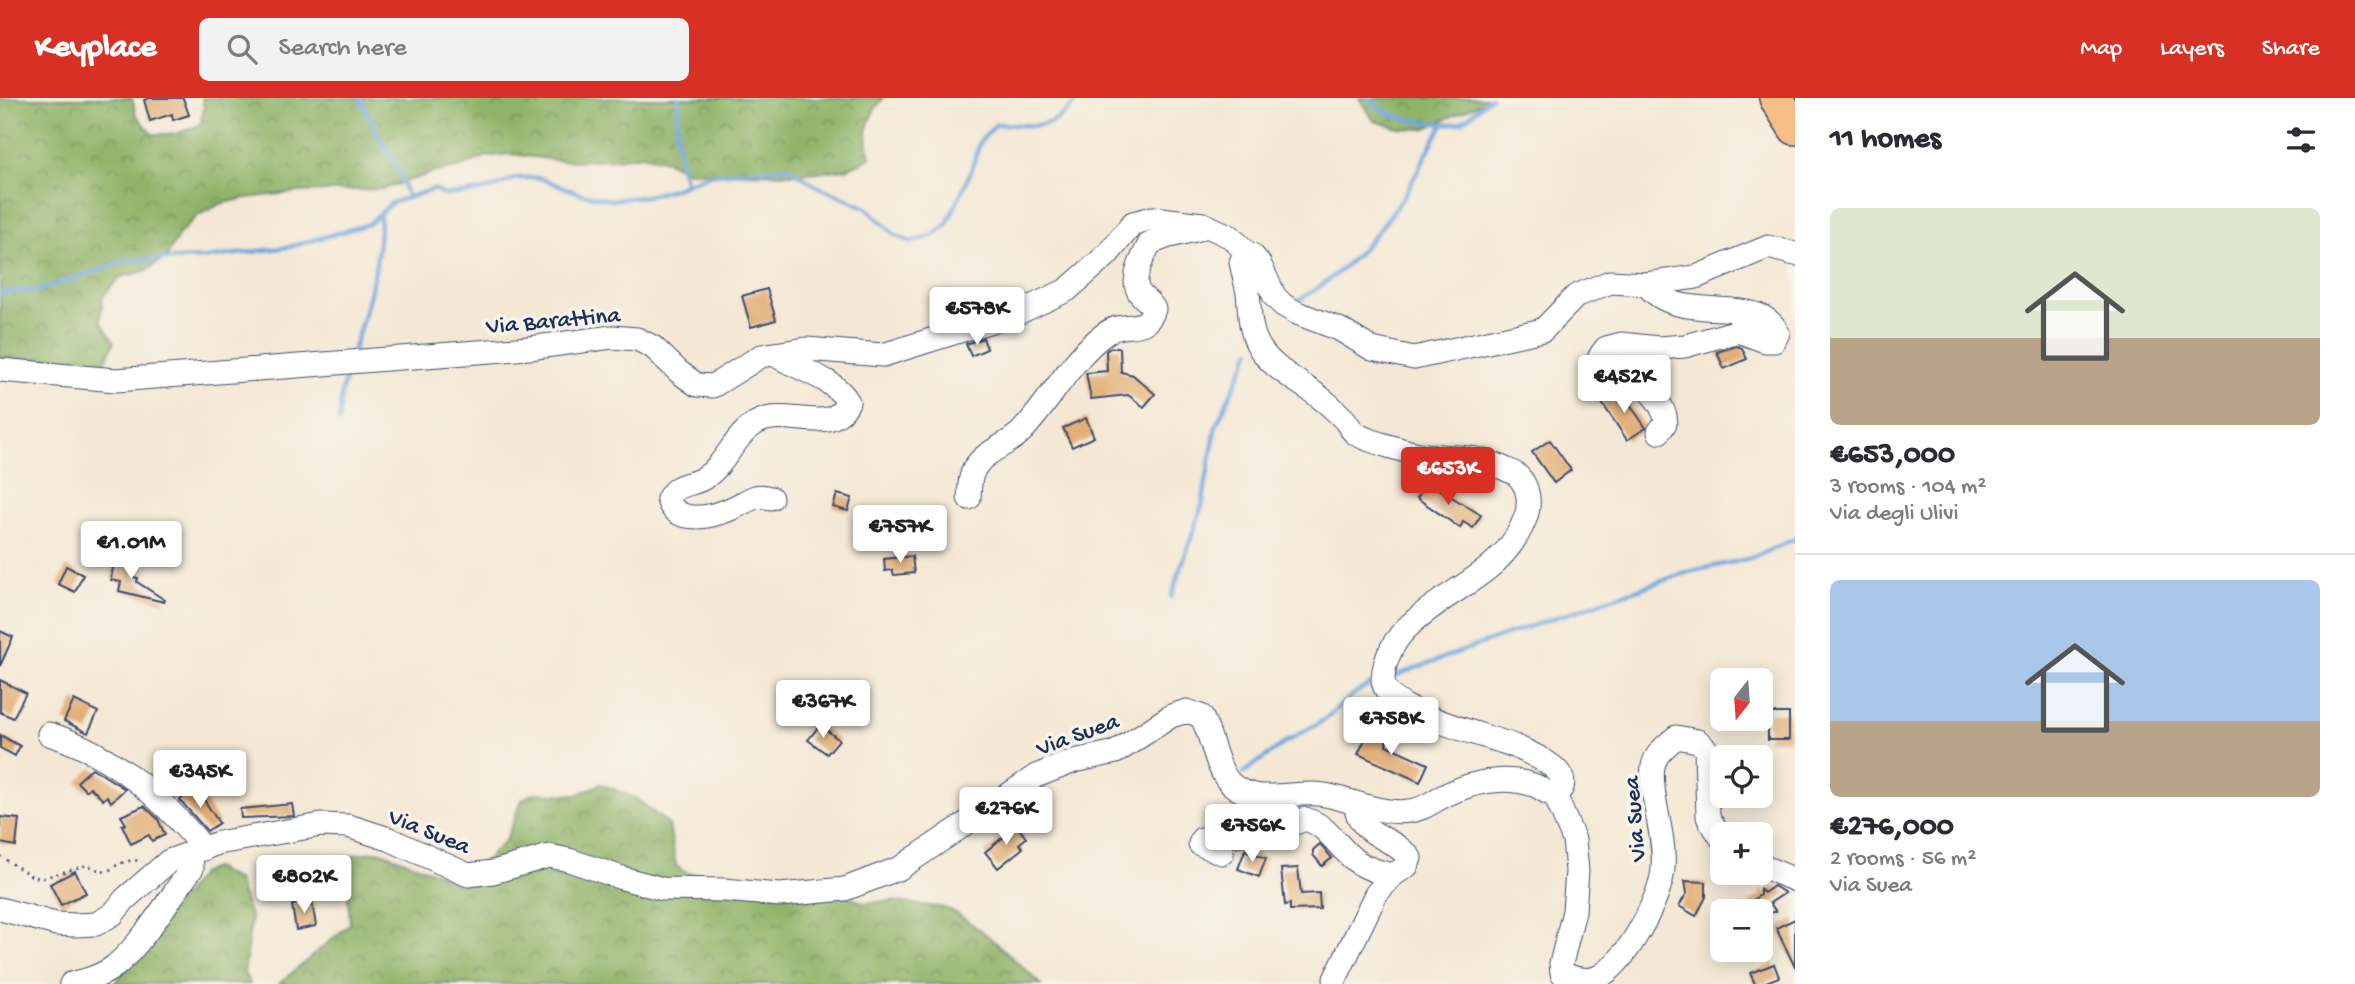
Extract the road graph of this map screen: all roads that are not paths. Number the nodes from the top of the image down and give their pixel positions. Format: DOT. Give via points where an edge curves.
graph roads {
  1 [pos="1776,98"];
  2 [pos="1795,128"];
  3 [pos="1203,224"];
  4 [pos="1247,253"];
  5 [pos="1795,254"];
  6 [pos="1646,284"];
  7 [pos="774,354"];
  8 [pos="0,370"];
  9 [pos="1659,432"];
  10 [pos="771,498"];
  11 [pos="969,498"];
  12 [pos="49,734"];
  13 [pos="1555,795"];
  14 [pos="1356,804"];
  15 [pos="1711,822"];
  16 [pos="198,851"];
  17 [pos="1223,853"];
  18 [pos="1773,871"];
  19 [pos="1393,875"];
  20 [pos="1795,880"];
  21 [pos="0,909"];
  22 [pos="1605,977"];
  23 [pos="1335,979"];
  24 [pos="71,984"];
  1 -- 2 [label="highway"];
  3 -- 4 [label="street, Via Barattina" via="1231,237"];
  3 -- 7 [label="street, Via Barattina" via="1153,218 1133,223 1107,255 1067,290 1020,312 883,355 806,349"];
  3 -- 11 [label="street" via="1150,243 1136,287 1154,309 1151,318 1146,324 1105,334 1021,433 979,462 971,474"];
  4 -- 6 [label="street, Via Barattina" via="1259,263 1283,305 1339,328 1372,349 1414,358 1543,330 1576,296 1609,282"];
  4 -- 13 [label="street" via="1241,262 1250,319 1258,346 1270,361 1322,399 1356,433 1424,455 1467,456 1493,463 1517,475 1528,492 1529,510 1502,557 1411,624 1384,664 1383,685 1389,695 1413,710 1512,745 1551,765 1563,782"];
  5 -- 6 [label="street, Via Barattina" via="1768,247 1696,277"];
  6 -- 9 [label="street" via="1662,299 1678,305 1745,310 1762,316 1778,332 1774,341 1738,331 1685,346 1621,344 1606,348 1598,360 1599,373 1642,384 1665,415"];
  7 -- 8 [label="street, Via Barattina" via="761,356 713,386 696,385 653,347 637,339 612,337 529,348 116,380"];
  7 -- 10 [label="street" via="843,393 848,402 843,414 832,420 774,417 759,421 703,479 679,486 668,499 678,514 696,517 719,514 757,496"];
  12 -- 16 [label="street" via="81,744 155,794 179,819"];
  13 -- 14 [label="street, Via Suea" via="1524,782 1496,780 1406,812"];
  13 -- 22 [label="street, Via Suea" via="1574,840 1577,871 1562,973 1584,980"];
  14 -- 16 [label="street, Via Suea" via="1324,794 1253,795 1231,784 1217,762 1201,716 1187,711 1171,716 1116,752 1036,776 900,868 845,889 780,895 663,889 549,856 467,875 389,839 348,826 321,825 218,843"];
  14 -- 19 [label="street" via="1360,824 1410,858"];
  15 -- 22 [label="street, Via Suea" via="1706,749 1698,741 1676,737 1660,750 1653,765 1663,843 1663,871 1656,897 1634,939"];
  16 -- 21 [label="street, Via Suea" via="169,861 113,914 96,923 56,923"];
  16 -- 24 [label="street" via="192,868 115,966"];
  17 -- 19 [label="street" via="1200,844 1202,839 1278,830 1305,819 1319,824 1356,862"];
  18 -- 20 [label="street"];
  19 -- 23 [label="street" via="1376,894"];
}
